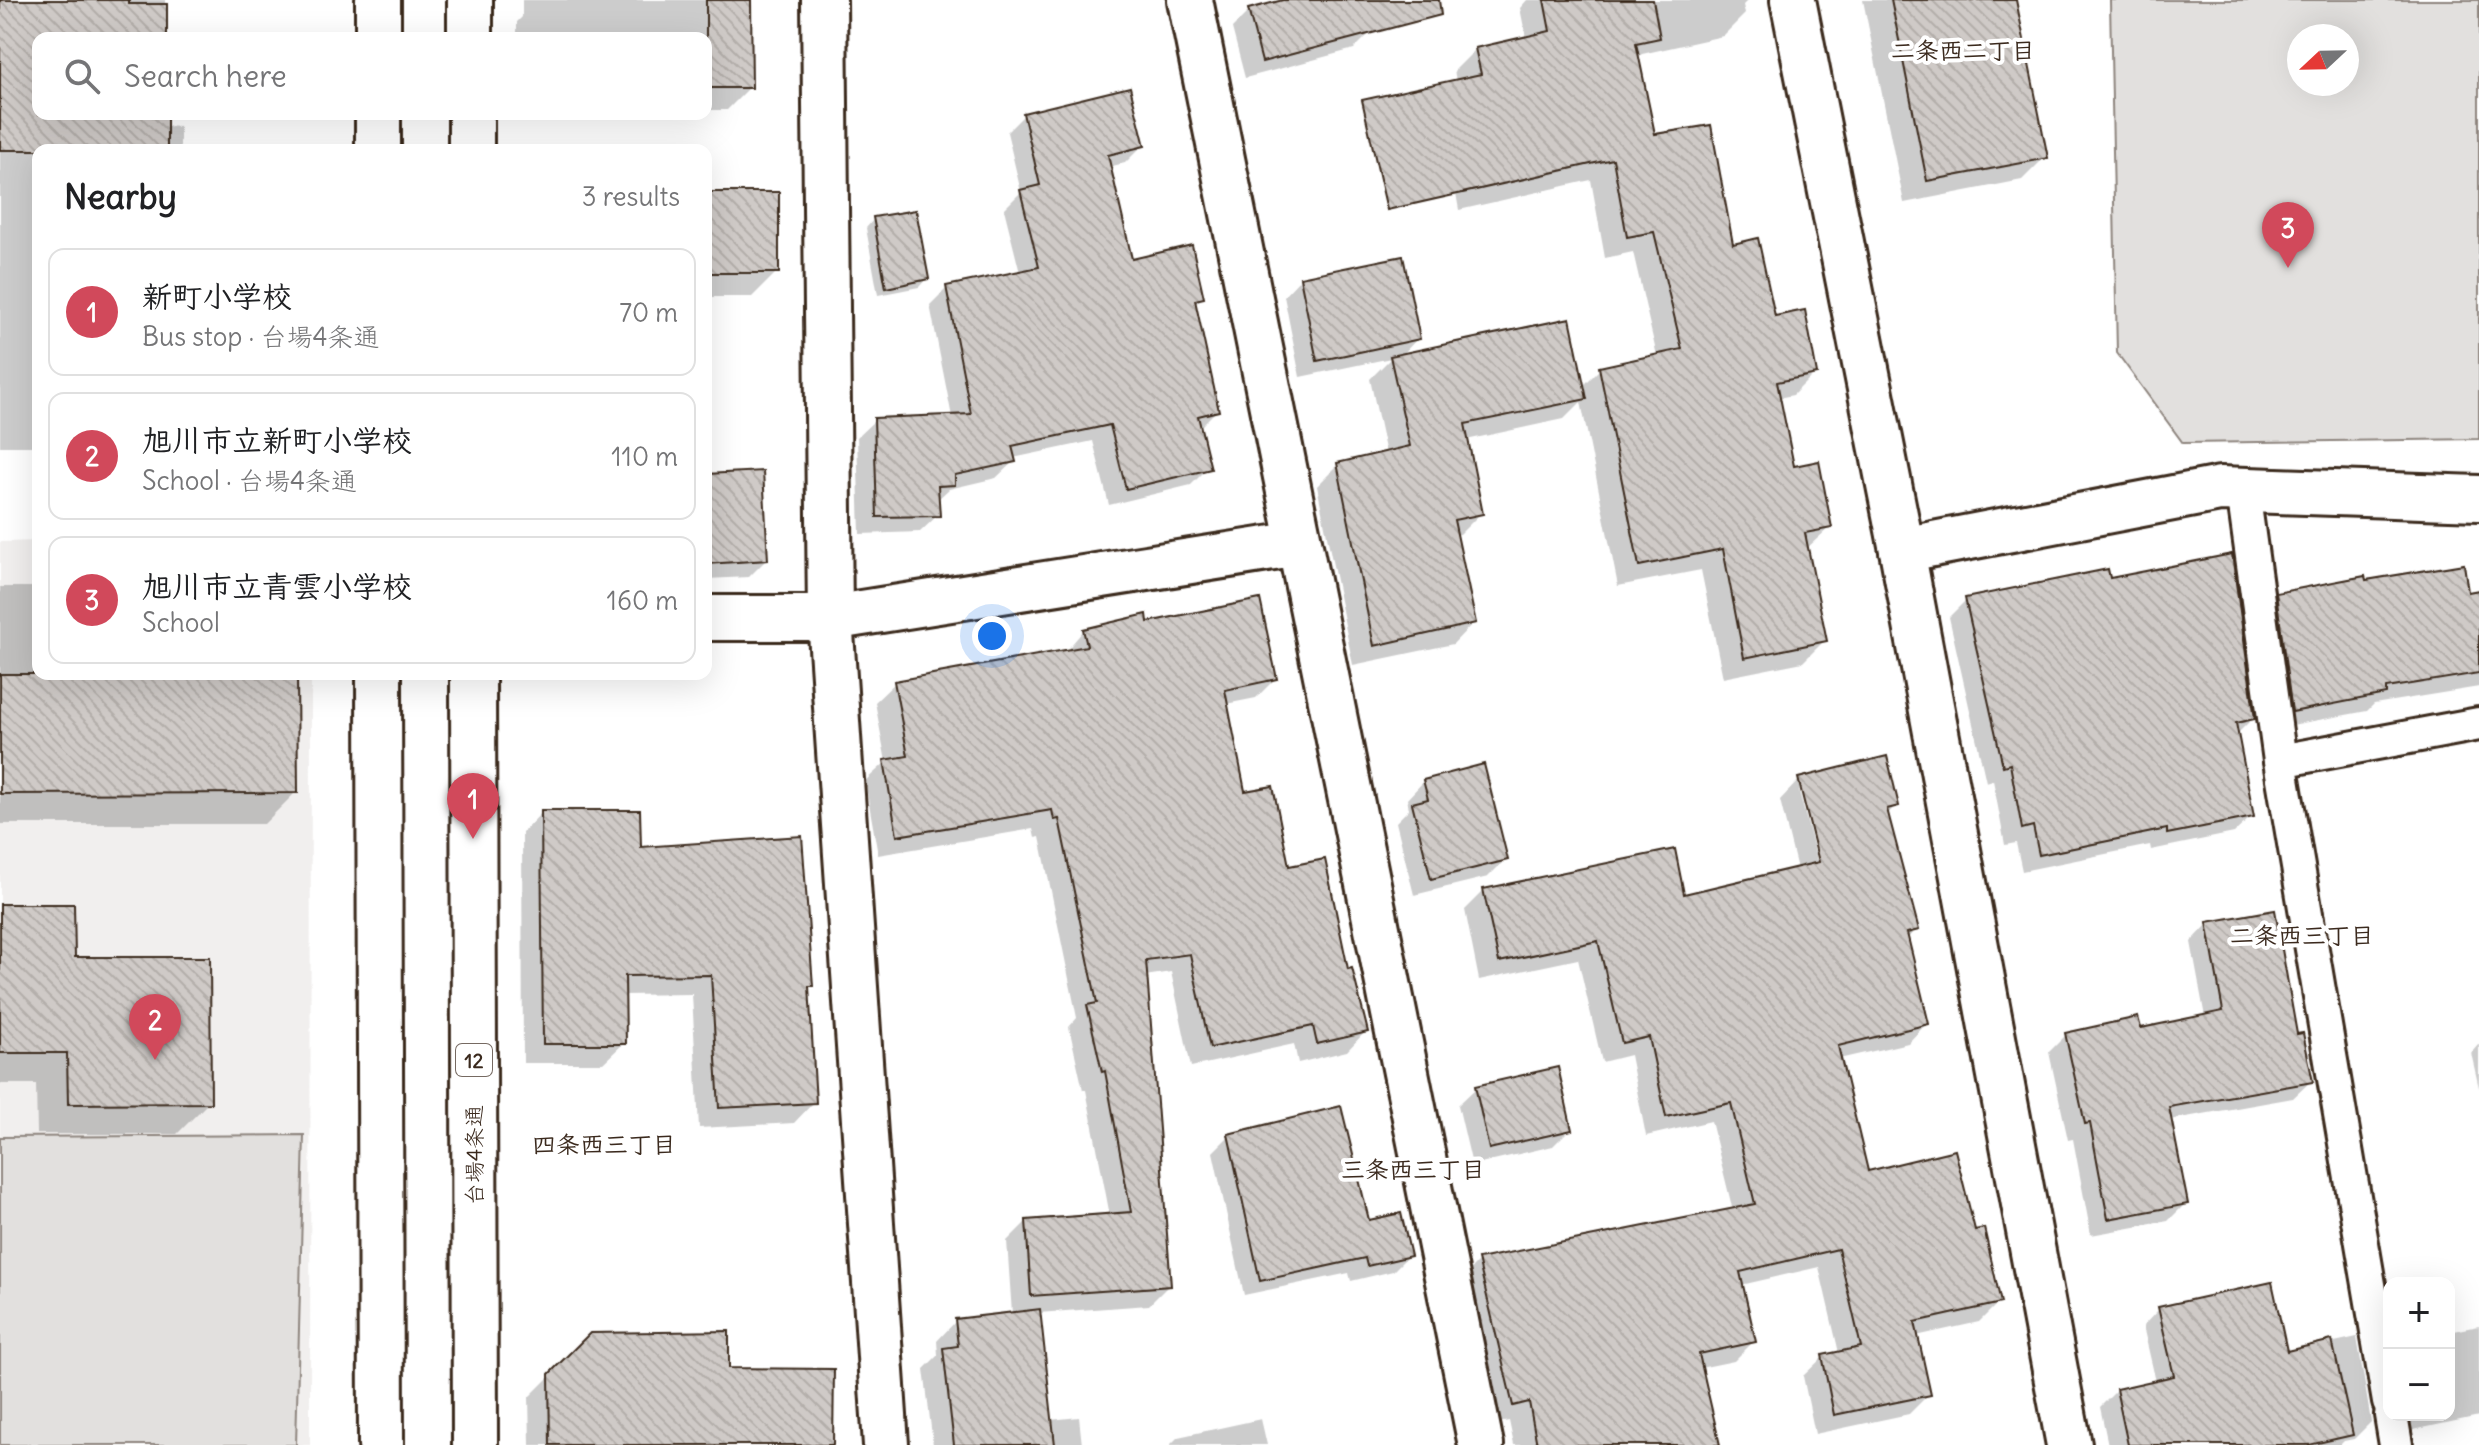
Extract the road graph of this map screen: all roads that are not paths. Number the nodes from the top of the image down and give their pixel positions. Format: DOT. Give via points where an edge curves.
graph roads {
  1 [pos="378,0"];
  2 [pos="470,0"];
  3 [pos="824,0"];
  4 [pos="1190,0"];
  5 [pos="1793,0"];
  6 [pos="378,32"];
  7 [pos="470,32"];
  8 [pos="378,120"];
  9 [pos="471,120"];
  10 [pos="378,144"];
  11 [pos="471,144"];
  12 [pos="2243,491"];
  13 [pos="2479,498"];
  14 [pos="1299,544"];
  15 [pos="1902,550"];
  16 [pos="712,618"];
  17 [pos="830,618"];
  18 [pos="379,680"];
  19 [pos="473,680"];
  20 [pos="2479,724"];
  21 [pos="2280,761"];
  22 [pos="2383,1367"];
  23 [pos="2392,1421"];
  24 [pos="381,1445"];
  25 [pos="475,1445"];
  26 [pos="886,1445"];
  27 [pos="1481,1445"];
  28 [pos="2069,1445"];
  29 [pos="2396,1445"];
  1 -- 6 [label="main road"];
  2 -- 7 [label="main road"];
  3 -- 17 [label="main road"];
  4 -- 14 [label="main road"];
  5 -- 15 [label="main road"];
  8 -- 10 [label="main road"];
  9 -- 11 [label="main road"];
  12 -- 13 [label="main road"];
  12 -- 15 [label="main road" via="2220,489"];
  12 -- 21 [label="lane"];
  14 -- 17 [label="main road"];
  14 -- 27 [label="main road"];
  15 -- 28 [label="main road"];
  16 -- 17 [label="main road"];
  17 -- 26 [label="main road"];
  18 -- 24 [label="main road"];
  19 -- 25 [label="main road, 台場4条通 / 12"];
  20 -- 21 [label="lane"];
  21 -- 22 [label="lane"];
  23 -- 29 [label="lane"];
}
